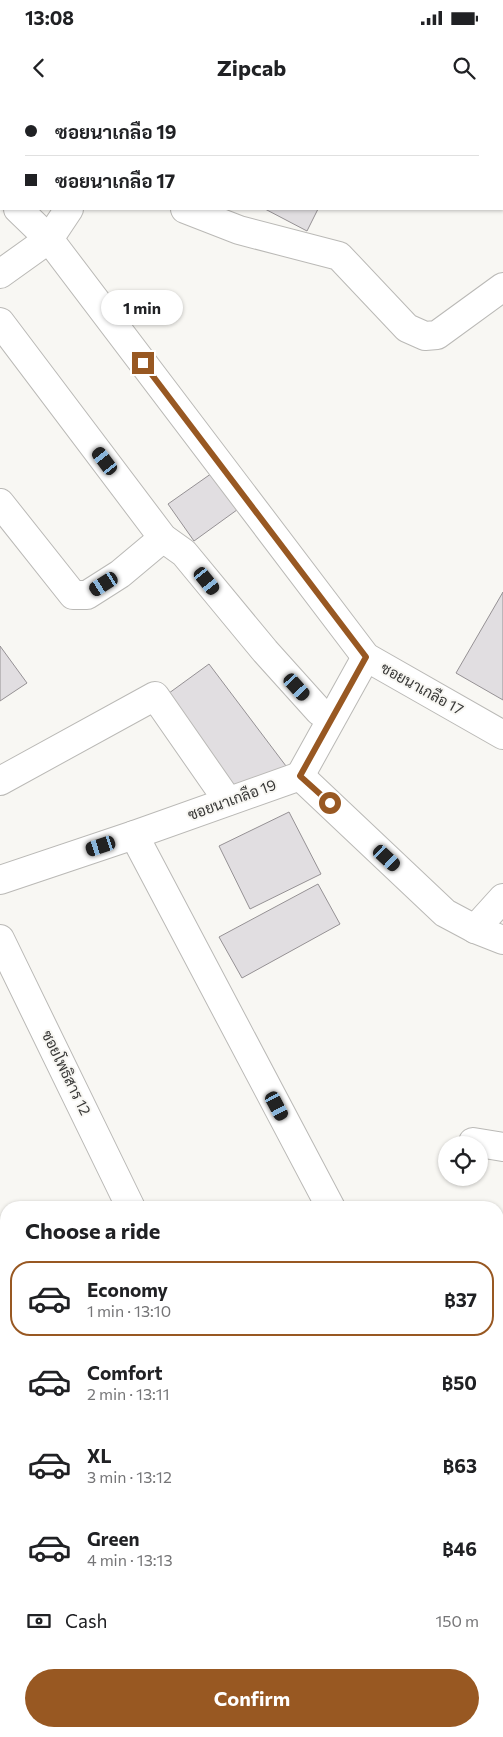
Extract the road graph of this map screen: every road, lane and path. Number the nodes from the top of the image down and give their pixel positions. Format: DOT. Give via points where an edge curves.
graph roads {
  1 [pos="19,210"];
  2 [pos="68,210"];
  3 [pos="188,210"];
  4 [pos="49,239"];
  5 [pos="0,274"];
  6 [pos="503,287"];
  7 [pos="0,322"];
  8 [pos="0,503"];
  9 [pos="163,538"];
  10 [pos="366,657"];
  11 [pos="331,719"];
  12 [pos="503,735"];
  13 [pos="300,776"];
  14 [pos="0,781"];
  15 [pos="228,801"];
  16 [pos="134,835"];
  17 [pos="0,880"];
  18 [pos="503,898"];
  19 [pos="475,929"];
  20 [pos="0,939"];
  21 [pos="503,940"];
  22 [pos="488,1144"];
  23 [pos="503,1147"];
  24 [pos="128,1201"];
  25 [pos="327,1201"];
  1 -- 4 [label="street, ซอยนาเกลือ 17"];
  2 -- 4 [label="street"];
  3 -- 6 [label="street" via="239,230 339,256 414,334 437,335"];
  4 -- 5 [label="street"];
  4 -- 10 [label="street, ซอยนาเกลือ 17"];
  7 -- 9 [label="street"];
  8 -- 9 [label="street" via="74,595 88,595 120,574"];
  9 -- 11 [label="street" via="184,553 265,651 319,711"];
  10 -- 11 [label="street"];
  10 -- 12 [label="street, ซอยนาเกลือ 17"];
  11 -- 13 [label="street"];
  13 -- 15 [label="street, ซอยนาเกลือ 19"];
  13 -- 19 [label="street" via="445,913"];
  14 -- 15 [label="street" via="155,696"];
  15 -- 16 [label="street, ซอยนาเกลือ 19"];
  16 -- 17 [label="street, ซอยนาเกลือ 19"];
  16 -- 25 [label="street"];
  18 -- 19 [label="street"];
  19 -- 21 [label="street"];
  20 -- 24 [label="street, ซอยโพธิสาร 12"];
  22 -- 23 [label="street"];
}
